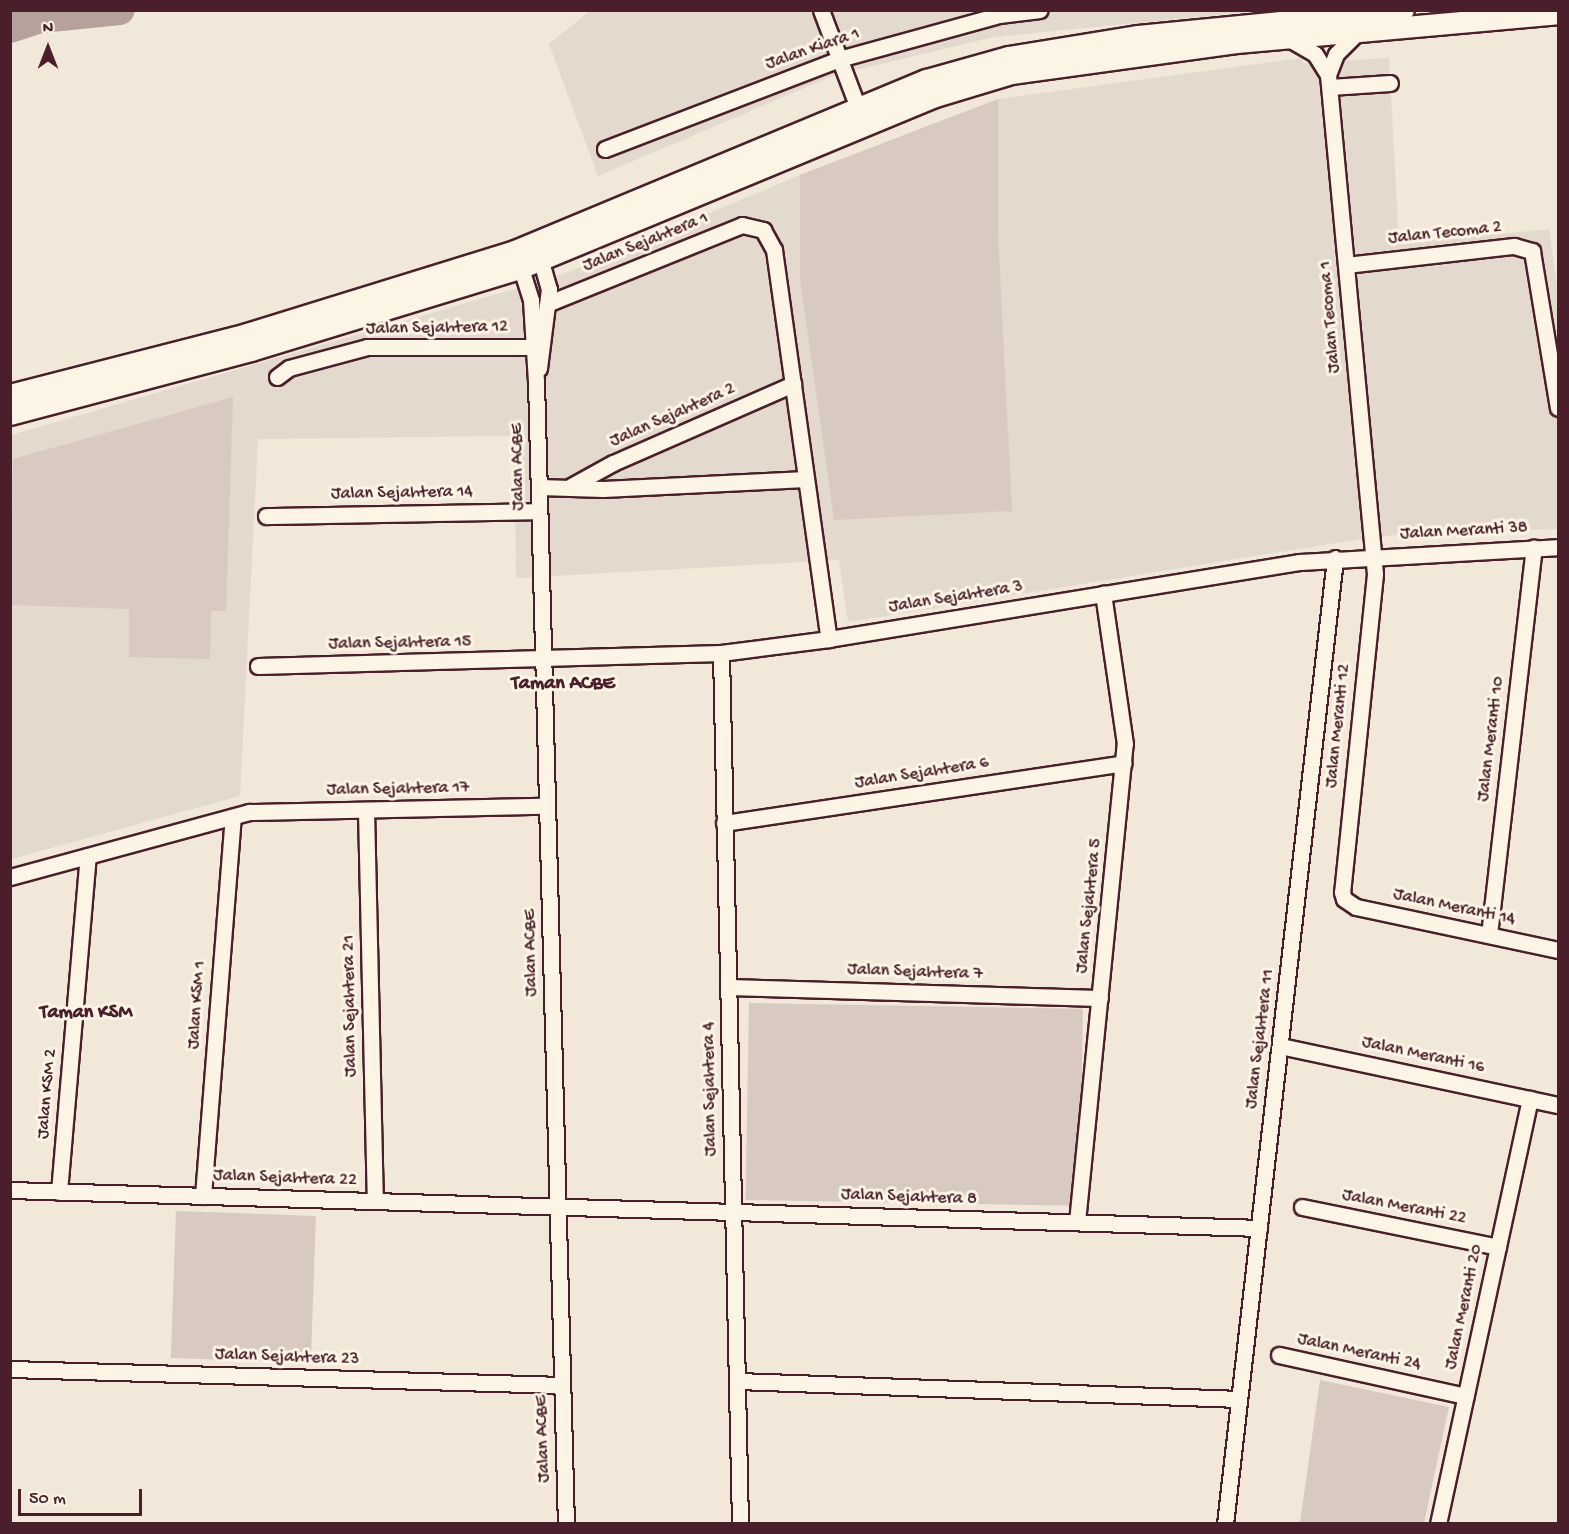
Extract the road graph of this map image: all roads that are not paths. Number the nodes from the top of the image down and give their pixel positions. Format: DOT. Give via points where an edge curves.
graph roads {
  1 [pos="821,10"];
  2 [pos="1040,10"];
  3 [pos="1403,10"];
  4 [pos="1558,13"];
  5 [pos="1356,34"];
  6 [pos="1289,39"];
  7 [pos="839,59"];
  8 [pos="1329,81"];
  9 [pos="1390,83"];
  10 [pos="861,117"];
  11 [pos="605,149"];
  12 [pos="528,255"];
  13 [pos="1346,265"];
  14 [pos="549,303"];
  15 [pos="532,346"];
  16 [pos="277,377"];
  17 [pos="536,381"];
  18 [pos="793,384"];
  19 [pos="10,395"];
  20 [pos="1558,408"];
  21 [pos="10,414"];
  22 [pos="806,479"];
  23 [pos="572,486"];
  24 [pos="539,487"];
  25 [pos="539,511"];
  26 [pos="266,516"];
  27 [pos="1558,547"];
  28 [pos="1533,548"];
  29 [pos="1372,556"];
  30 [pos="1335,558"];
  31 [pos="1103,594"];
  32 [pos="828,639"];
  33 [pos="721,653"];
  34 [pos="543,660"];
  35 [pos="258,666"];
  36 [pos="1124,763"];
  37 [pos="547,806"];
  38 [pos="366,810"];
  39 [pos="232,817"];
  40 [pos="724,823"];
  41 [pos="88,856"];
  42 [pos="10,877"];
  43 [pos="1344,899"];
  44 [pos="1489,935"];
  45 [pos="1558,950"];
  46 [pos="728,987"];
  47 [pos="1100,998"];
  48 [pos="1280,1046"];
  49 [pos="1530,1099"];
  50 [pos="1558,1105"];
  51 [pos="10,1190"];
  52 [pos="59,1192"];
  53 [pos="203,1196"];
  54 [pos="375,1201"];
  55 [pos="558,1206"];
  56 [pos="1302,1207"];
  57 [pos="733,1212"];
  58 [pos="1077,1222"];
  59 [pos="1259,1228"];
  60 [pos="1498,1247"];
  61 [pos="1279,1355"];
  62 [pos="10,1369"];
  63 [pos="737,1381"];
  64 [pos="562,1385"];
  65 [pos="1466,1396"];
  66 [pos="1239,1399"];
  67 [pos="566,1524"];
  68 [pos="740,1524"];
  69 [pos="1225,1524"];
  70 [pos="1438,1524"];
  1 -- 7 [label="street"];
  2 -- 7 [label="street, Jalan Kiara 1" via="999,15"];
  3 -- 10 [label="main road" via="1149,35 1008,57 926,80"];
  4 -- 5 [label="main road"];
  5 -- 6 [label="main road"];
  5 -- 8 [label="street" via="1336,54"];
  6 -- 8 [label="street" via="1315,54"];
  6 -- 10 [label="main road" via="1142,53 1011,73"];
  7 -- 10 [label="street"];
  7 -- 11 [label="street, Jalan Kiara 1"];
  8 -- 9 [label="street"];
  8 -- 13 [label="street, Jalan Tecoma 1"];
  10 -- 12 [label="main road"];
  12 -- 14 [label="street, Jalan ACBE" via="548,278"];
  12 -- 15 [label="street, Jalan ACBE"];
  12 -- 19 [label="main road"];
  12 -- 21 [label="main road" via="251,350"];
  13 -- 20 [label="street, Jalan Tecoma 2" via="1514,246 1532,251"];
  13 -- 29 [label="street, Jalan Tecoma 1"];
  14 -- 17 [label="street, Jalan ACBE"];
  14 -- 18 [label="street, Jalan Sejahtera 1" via="742,225 759,227 774,250"];
  15 -- 16 [label="street, Jalan Sejahtera 12" via="367,347 289,368"];
  15 -- 17 [label="street, Jalan ACBE"];
  17 -- 24 [label="street, Jalan ACBE"];
  18 -- 22 [label="street"];
  18 -- 23 [label="street, Jalan Sejahtera 2" via="613,463"];
  22 -- 23 [label="street, Jalan Sejahtera 2" via="603,489"];
  22 -- 32 [label="street"];
  23 -- 24 [label="street, Jalan Sejahtera 2"];
  24 -- 25 [label="street, Jalan ACBE"];
  25 -- 26 [label="street, Jalan Sejahtera 14"];
  25 -- 34 [label="street, Jalan ACBE"];
  27 -- 28 [label="street, Jalan Meranti 38"];
  28 -- 29 [label="street, Jalan Meranti 38"];
  28 -- 44 [label="street, Jalan Meranti 10"];
  29 -- 30 [label="street, Jalan Sejahtera 3"];
  29 -- 43 [label="street, Jalan Meranti 12" via="1375,574 1341,884"];
  30 -- 31 [label="street, Jalan Sejahtera 3"];
  30 -- 48 [label="street, Jalan Sejahtera 11"];
  31 -- 32 [label="street, Jalan Sejahtera 3"];
  31 -- 36 [label="street, Jalan Sejahtera 5" via="1124,724"];
  32 -- 33 [label="street, Jalan Sejahtera 3"];
  33 -- 34 [label="street, Jalan Sejahtera 3"];
  33 -- 40 [label="street, Jalan Sejahtera 4"];
  34 -- 35 [label="street, Jalan Sejahtera 15"];
  34 -- 37 [label="street, Jalan ACBE"];
  36 -- 40 [label="street, Jalan Sejahtera 6"];
  36 -- 47 [label="street, Jalan Sejahtera 5"];
  37 -- 38 [label="street, Jalan Sejahtera 17"];
  37 -- 55 [label="street, Jalan ACBE"];
  38 -- 39 [label="street, Jalan Sejahtera 17" via="249,812"];
  38 -- 54 [label="street, Jalan Sejahtera 21"];
  39 -- 41 [label="street, Jalan Sejahtera 17"];
  39 -- 53 [label="street, Jalan KSM 1"];
  40 -- 46 [label="street, Jalan Sejahtera 4"];
  41 -- 42 [label="street, Jalan Sejahtera 17"];
  41 -- 52 [label="street, Jalan KSM 2"];
  43 -- 44 [label="street, Jalan Meranti 14" via="1356,907"];
  44 -- 45 [label="street, Jalan Meranti 14"];
  46 -- 47 [label="street, Jalan Sejahtera 7"];
  46 -- 57 [label="street, Jalan Sejahtera 4"];
  47 -- 58 [label="street, Jalan Sejahtera 5"];
  48 -- 49 [label="street, Jalan Meranti 16"];
  48 -- 59 [label="street, Jalan Sejahtera 11"];
  49 -- 50 [label="street, Jalan Meranti 16"];
  49 -- 60 [label="street, Jalan Meranti 20"];
  51 -- 52 [label="street, Jalan Sejahtera 22"];
  52 -- 53 [label="street, Jalan Sejahtera 22"];
  53 -- 54 [label="street, Jalan Sejahtera 22"];
  54 -- 55 [label="street, Jalan Sejahtera 22"];
  55 -- 57 [label="street, Jalan Sejahtera 8"];
  55 -- 64 [label="street, Jalan ACBE"];
  56 -- 60 [label="street, Jalan Meranti 22"];
  57 -- 58 [label="street, Jalan Sejahtera 8"];
  57 -- 63 [label="street, Jalan Sejahtera 4"];
  58 -- 59 [label="street, Jalan Sejahtera 8"];
  59 -- 66 [label="street, Jalan Sejahtera 11"];
  60 -- 65 [label="street, Jalan Meranti 20"];
  61 -- 65 [label="street, Jalan Meranti 24"];
  62 -- 64 [label="street, Jalan Sejahtera 23"];
  63 -- 66 [label="street"];
  63 -- 68 [label="street, Jalan Sejahtera 4"];
  64 -- 67 [label="street, Jalan ACBE"];
  65 -- 70 [label="street, Jalan Meranti 20"];
  66 -- 69 [label="street, Jalan Sejahtera 11"];
}
